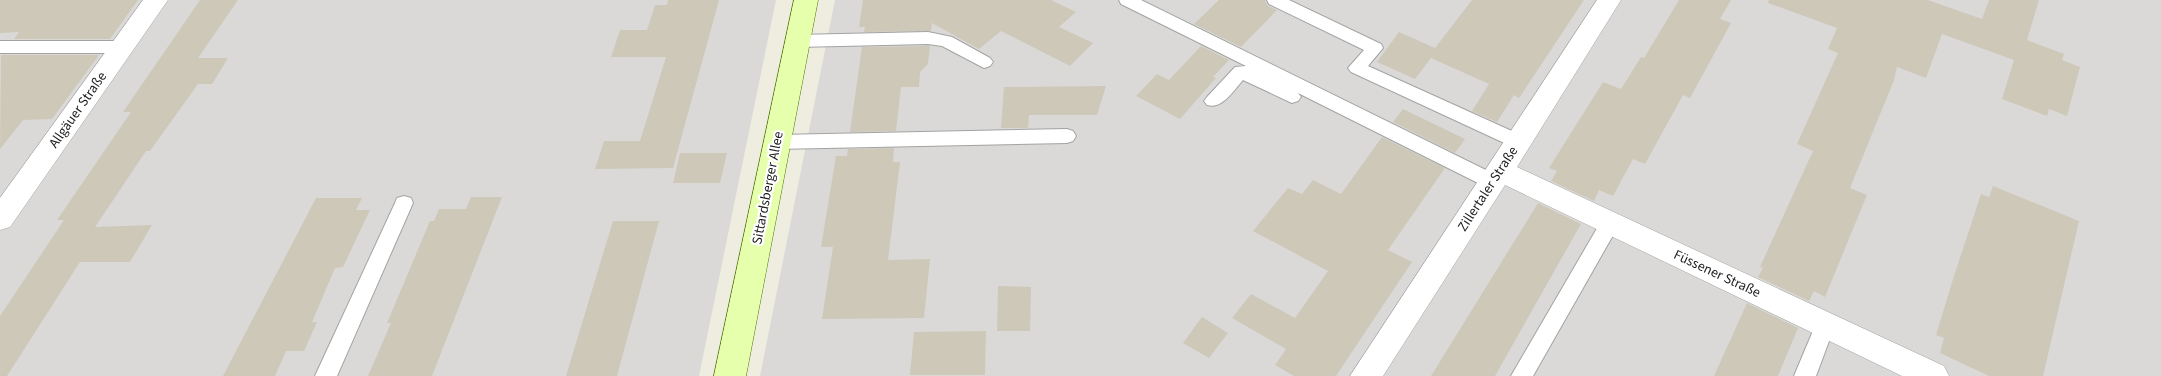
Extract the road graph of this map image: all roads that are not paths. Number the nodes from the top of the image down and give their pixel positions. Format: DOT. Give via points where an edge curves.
graph roads {
  1 [pos="156,0"];
  2 [pos="806,0"];
  3 [pos="1127,0"];
  4 [pos="1275,0"];
  5 [pos="1609,0"];
  6 [pos="797,41"];
  7 [pos="0,47"];
  8 [pos="122,47"];
  9 [pos="984,62"];
  10 [pos="1213,101"];
  11 [pos="1067,136"];
  12 [pos="777,142"];
  13 [pos="1519,142"];
  14 [pos="1494,182"];
  15 [pos="404,203"];
  16 [pos="0,219"];
  17 [pos="1610,223"];
  18 [pos="1825,325"];
  19 [pos="326,376"];
  20 [pos="730,376"];
  21 [pos="1366,376"];
  22 [pos="1522,376"];
  23 [pos="1805,376"];
  24 [pos="1933,376"];
  1 -- 8 [label="street, Allgäuer Straße"];
  2 -- 6 [label="main road, Sittardsberger Allee"];
  3 -- 14 [label="lane"];
  4 -- 13 [label="lane" via="1375,48 1356,68"];
  5 -- 13 [label="street, Zillertaler Straße"];
  6 -- 9 [label="lane" via="928,38 946,41"];
  6 -- 12 [label="main road, Sittardsberger Allee"];
  7 -- 8 [label="lane"];
  8 -- 16 [label="street, Allgäuer Straße"];
  10 -- 14 [label="lane" via="1241,71"];
  11 -- 12 [label="lane"];
  12 -- 20 [label="main road, Sittardsberger Allee"];
  13 -- 14 [label="street, Zillertaler Straße"];
  14 -- 17 [label="street, Füssener Straße"];
  14 -- 21 [label="street, Zillertaler Straße"];
  15 -- 19 [label="lane"];
  17 -- 18 [label="street, Füssener Straße"];
  17 -- 22 [label="lane"];
  18 -- 23 [label="lane"];
  18 -- 24 [label="street, Füssener Straße"];
}
